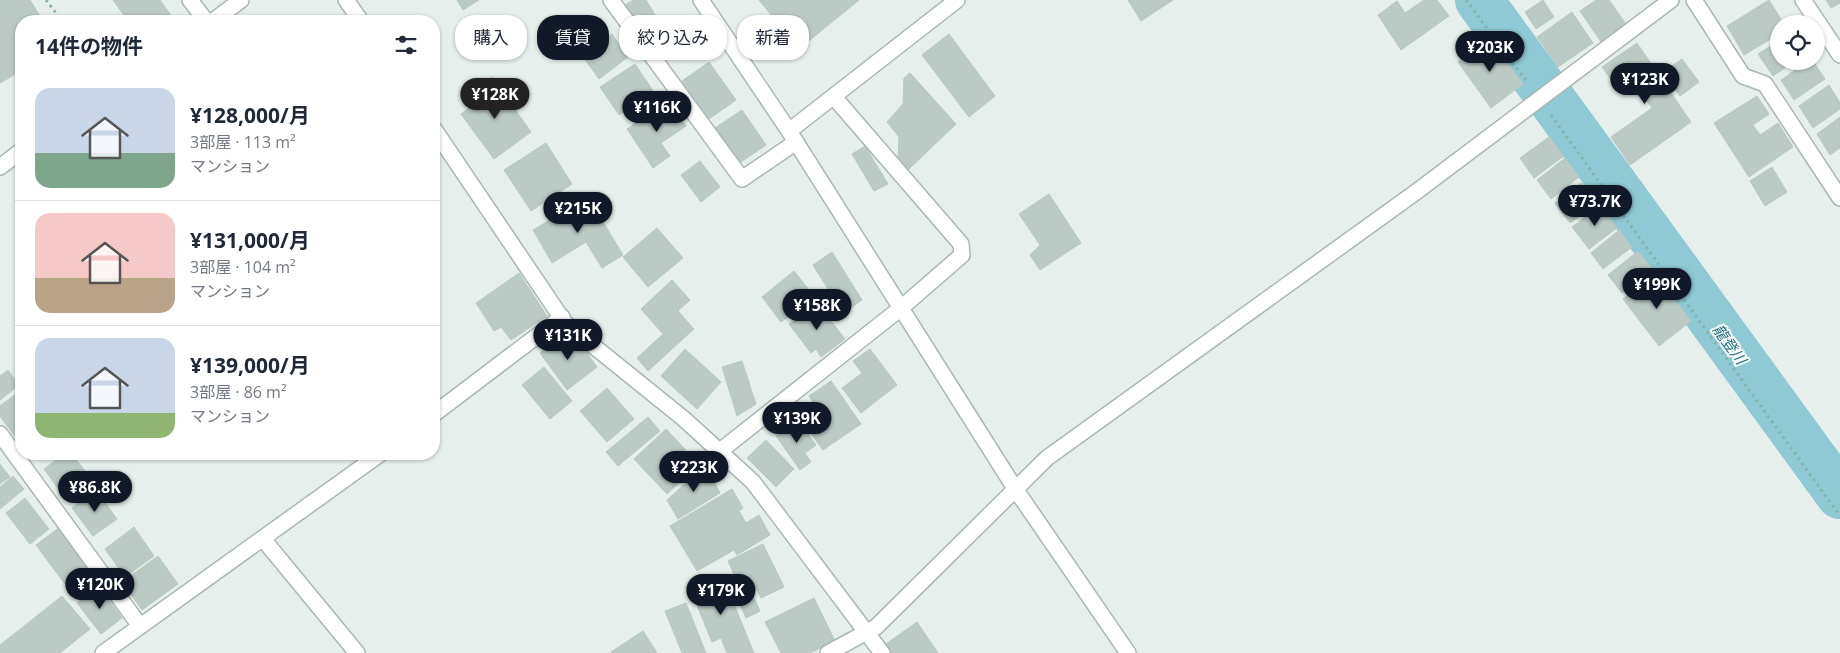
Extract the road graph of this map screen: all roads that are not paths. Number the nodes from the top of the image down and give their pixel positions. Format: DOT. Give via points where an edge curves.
graph roads {
  1 [pos="190,0"];
  2 [pos="241,0"];
  3 [pos="346,0"];
  4 [pos="611,0"];
  5 [pos="701,0"];
  6 [pos="957,0"];
  7 [pos="1671,0"];
  8 [pos="1694,0"];
  9 [pos="1803,0"];
  10 [pos="201,15"];
  11 [pos="220,15"];
  12 [pos="357,15"];
  13 [pos="1840,55"];
  14 [pos="834,97"];
  15 [pos="793,136"];
  16 [pos="440,138"];
  17 [pos="15,156"];
  18 [pos="0,167"];
  19 [pos="1840,198"];
  20 [pos="901,308"];
  21 [pos="562,318"];
  22 [pos="440,410"];
  23 [pos="0,434"];
  24 [pos="720,451"];
  25 [pos="15,455"];
  26 [pos="19,460"];
  27 [pos="372,460"];
  28 [pos="1016,490"];
  29 [pos="262,538"];
  30 [pos="140,626"];
  31 [pos="867,632"];
  32 [pos="103,653"];
  33 [pos="358,653"];
  34 [pos="828,653"];
  35 [pos="882,653"];
  36 [pos="1128,653"];
  1 -- 10 [label="street"];
  2 -- 11 [label="street"];
  3 -- 12 [label="street"];
  4 -- 15 [label="street" via="742,179"];
  5 -- 15 [label="street"];
  6 -- 14 [label="street"];
  7 -- 28 [label="street" via="1416,192 1047,458"];
  8 -- 19 [label="street" via="1743,76 1765,84"];
  9 -- 13 [label="street"];
  14 -- 15 [label="street"];
  14 -- 20 [label="street" via="961,244 962,255"];
  15 -- 20 [label="street"];
  16 -- 21 [label="street"];
  17 -- 18 [label="street"];
  20 -- 24 [label="street"];
  20 -- 28 [label="street"];
  21 -- 22 [label="street"];
  21 -- 24 [label="street"];
  23 -- 25 [label="street"];
  24 -- 31 [label="street" via="753,482"];
  26 -- 30 [label="street"];
  27 -- 29 [label="street"];
  28 -- 31 [label="street" via="876,627"];
  28 -- 36 [label="street"];
  29 -- 30 [label="street"];
  29 -- 33 [label="street"];
  30 -- 32 [label="street"];
  31 -- 34 [label="street"];
  31 -- 35 [label="street"];
}
